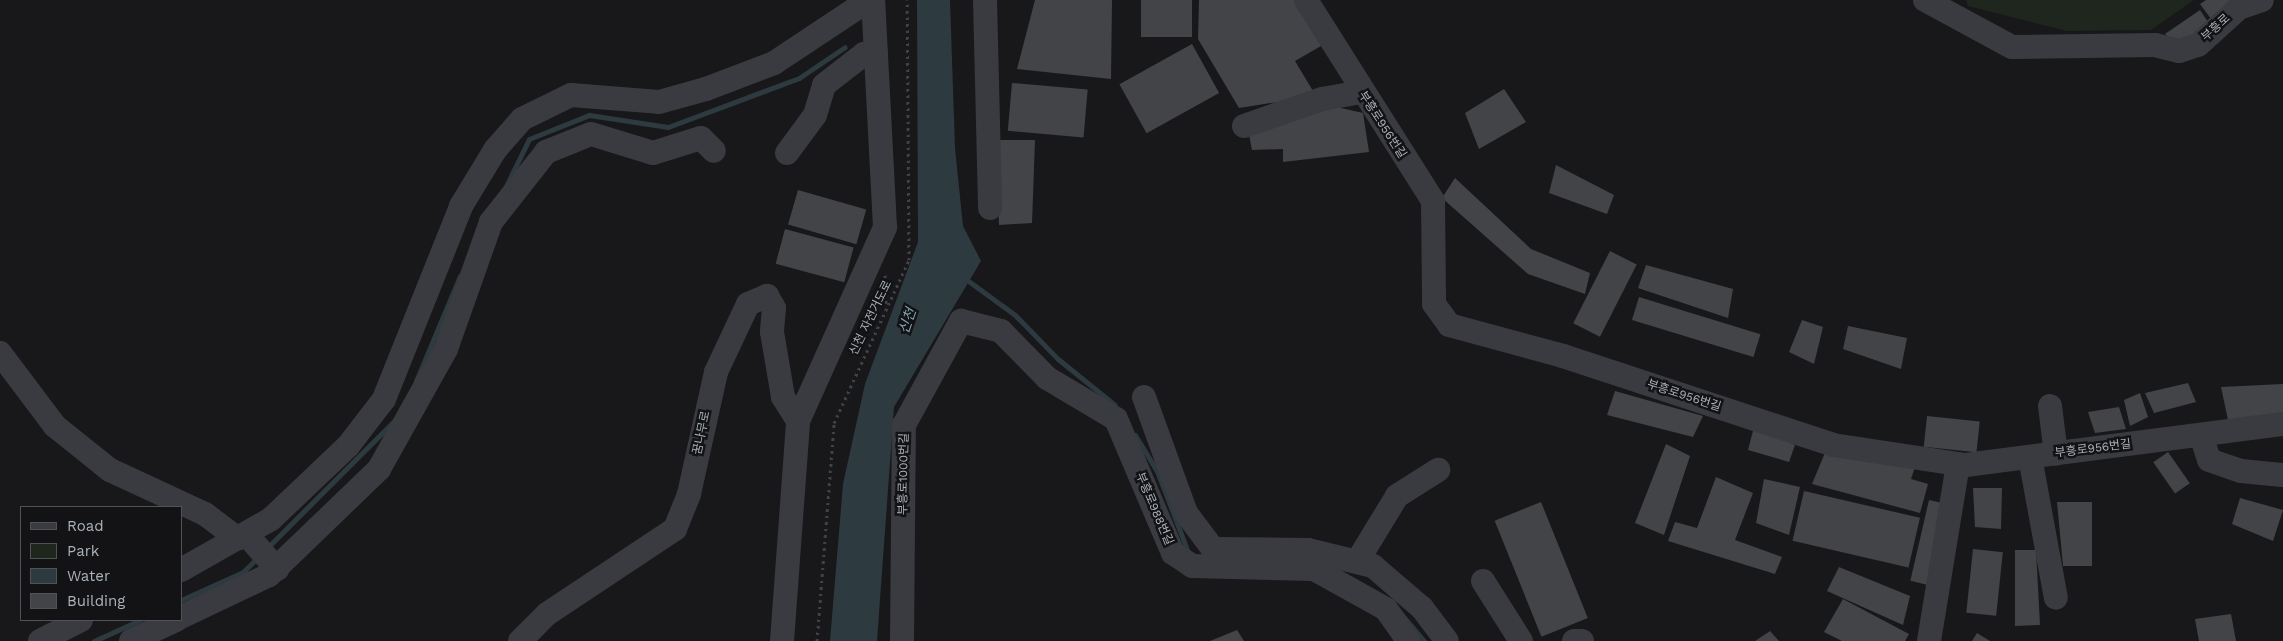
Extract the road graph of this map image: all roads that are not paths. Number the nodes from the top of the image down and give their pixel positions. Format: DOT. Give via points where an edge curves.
graph roads {
  1 [pos="869,0"];
  2 [pos="873,0"];
  3 [pos="985,0"];
  4 [pos="1306,0"];
  5 [pos="1925,0"];
  6 [pos="2262,0"];
  7 [pos="876,51"];
  8 [pos="1361,92"];
  9 [pos="1244,126"];
  10 [pos="714,151"];
  11 [pos="788,153"];
  12 [pos="990,208"];
  13 [pos="961,321"];
  14 [pos="0,353"];
  15 [pos="1144,397"];
  16 [pos="2050,406"];
  17 [pos="798,421"];
  18 [pos="2283,424"];
  19 [pos="2201,435"];
  20 [pos="2056,454"];
  21 [pos="2030,457"];
  22 [pos="1958,464"];
  23 [pos="1438,470"];
  24 [pos="2283,475"];
  25 [pos="242,537"];
  26 [pos="1358,560"];
  27 [pos="182,569"];
  28 [pos="277,569"];
  29 [pos="1483,581"];
  30 [pos="2056,598"];
  31 [pos="182,616"];
  32 [pos="79,621"];
  33 [pos="174,621"];
  34 [pos="40,641"];
  35 [pos="131,641"];
  36 [pos="520,641"];
  37 [pos="782,641"];
  38 [pos="902,641"];
  39 [pos="1408,641"];
  40 [pos="1447,641"];
  41 [pos="1521,641"];
  42 [pos="1574,641"];
  43 [pos="1582,641"];
  44 [pos="1929,641"];
  1 -- 25 [label="street" via="774,63 706,89 659,102 571,95 522,119 495,150 462,206 384,400 348,446 271,519"];
  2 -- 7 [label="street"];
  3 -- 12 [label="street"];
  4 -- 8 [label="street, 부흥로956번길"];
  5 -- 6 [label="street, 부흥로" via="2012,48 2155,45 2179,51 2198,45 2239,8"];
  7 -- 11 [label="street" via="864,54 824,85 815,115"];
  7 -- 17 [label="street" via="885,227"];
  8 -- 9 [label="street" via="1322,99"];
  8 -- 22 [label="street, 부흥로956번길" via="1433,201 1434,304 1450,325 1563,356 1833,445"];
  10 -- 28 [label="street" via="701,138 653,153 592,134 546,152 491,222 446,349 380,469"];
  13 -- 38 [label="street, 부흥로1000번길" via="904,424"];
  13 -- 39 [label="street, 부흥로988번길" via="1001,331 1047,378 1116,419 1173,553 1192,566 1314,569 1386,608"];
  14 -- 25 [label="street" via="55,426 110,470 204,514"];
  15 -- 26 [label="street" via="1186,514 1213,549 1308,550"];
  16 -- 20 [label="street"];
  17 -- 36 [label="street, 꿈나무로" via="783,398 772,332 774,308 767,296 748,304 716,372 689,494 675,529 547,614"];
  17 -- 37 [label="street"];
  18 -- 19 [label="street, 부흥로956번길"];
  19 -- 20 [label="street, 부흥로956번길"];
  19 -- 24 [label="street" via="2209,460 2241,471"];
  20 -- 21 [label="street, 부흥로956번길"];
  21 -- 22 [label="street, 부흥로956번길"];
  21 -- 30 [label="street"];
  22 -- 44 [label="street"];
  23 -- 26 [label="street" via="1397,496"];
  25 -- 27 [label="street"];
  25 -- 28 [label="street"];
  26 -- 40 [label="street" via="1398,584"];
  28 -- 31 [label="street"];
  29 -- 41 [label="street"];
  32 -- 34 [label="street"];
  33 -- 35 [label="street"];
  42 -- 43 [label="street"];
}
